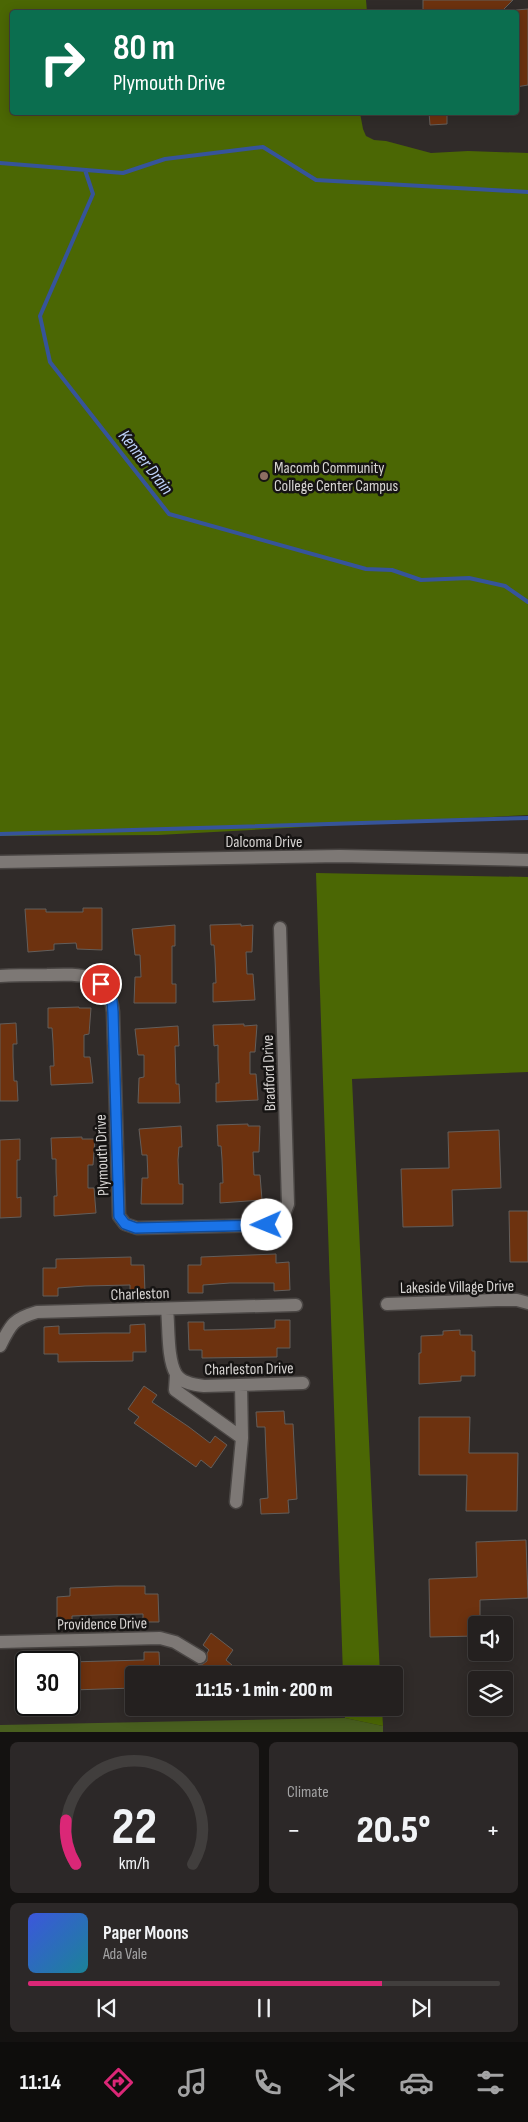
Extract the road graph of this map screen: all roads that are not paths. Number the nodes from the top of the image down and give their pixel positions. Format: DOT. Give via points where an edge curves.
graph roads {
  1 [pos="528,860"];
  2 [pos="0,862"];
  3 [pos="280,928"];
  4 [pos="0,976"];
  5 [pos="283,1217"];
  6 [pos="528,1303"];
  7 [pos="387,1304"];
  8 [pos="296,1305"];
  9 [pos="168,1309"];
  10 [pos="0,1346"];
  11 [pos="176,1375"];
  12 [pos="303,1383"];
  13 [pos="241,1385"];
  14 [pos="242,1438"];
  15 [pos="236,1502"];
  16 [pos="0,1642"];
  17 [pos="200,1657"];
  1 -- 2 [label="street, Dalcoma Drive" via="340,856"];
  3 -- 5 [label="street, Bradford Drive" via="288,1204"];
  4 -- 5 [label="street, Plymouth Drive" via="73,974 95,979 112,1001 119,1216 125,1224 136,1228 267,1225"];
  6 -- 7 [label="street, Lakeside Village Drive" via="497,1300"];
  8 -- 9 [label="street, Charleston"];
  9 -- 10 [label="street, Charleston" via="38,1312 20,1317 10,1326"];
  9 -- 11 [label="street" via="171,1359"];
  11 -- 13 [label="street, Charleston Drive" via="189,1384"];
  11 -- 14 [label="street" via="175,1390"];
  12 -- 13 [label="street, Charleston Drive"];
  13 -- 14 [label="street"];
  14 -- 15 [label="street"];
  16 -- 17 [label="street, Providence Drive" via="160,1638 175,1642"];
}
